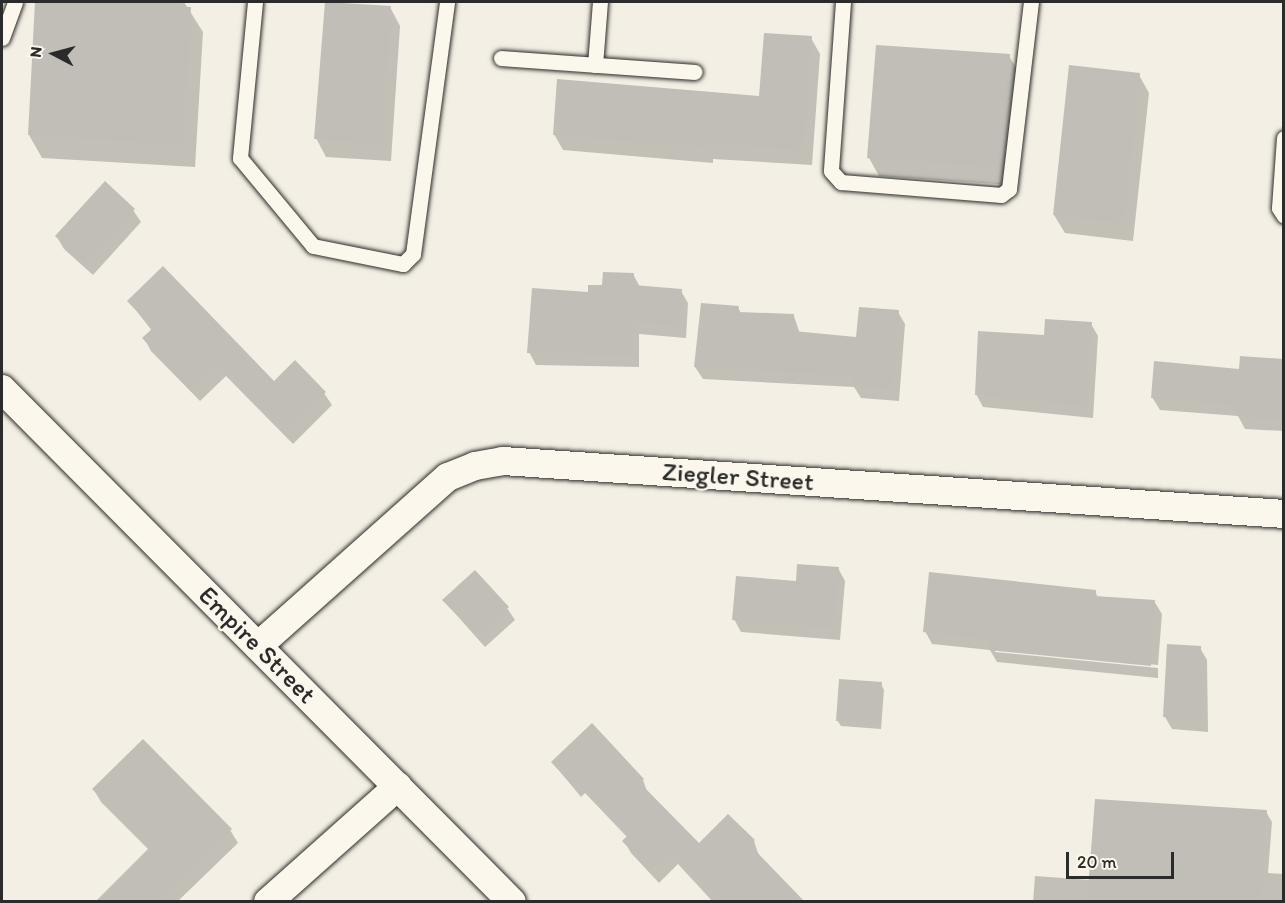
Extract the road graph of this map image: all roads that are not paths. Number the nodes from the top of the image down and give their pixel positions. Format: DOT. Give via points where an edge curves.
graph roads {
  1 [pos="15,2"];
  2 [pos="255,2"];
  3 [pos="447,2"];
  4 [pos="600,2"];
  5 [pos="843,2"];
  6 [pos="1030,2"];
  7 [pos="2,38"];
  8 [pos="501,58"];
  9 [pos="595,65"];
  10 [pos="694,72"];
  11 [pos="1284,138"];
  12 [pos="1284,216"];
  13 [pos="2,389"];
  14 [pos="1284,514"];
  15 [pos="258,646"];
  16 [pos="398,786"];
  17 [pos="268,902"];
  18 [pos="512,902"];
  1 -- 7 [label="lane"];
  2 -- 3 [label="lane" via="240,158 313,246 403,264 413,254"];
  4 -- 9 [label="lane"];
  5 -- 6 [label="lane" via="831,171 841,182 1002,195 1009,189"];
  8 -- 9 [label="lane"];
  9 -- 10 [label="lane"];
  11 -- 12 [label="lane" via="1279,208"];
  13 -- 15 [label="street, Empire Street"];
  14 -- 15 [label="street, Ziegler Street" via="503,461 448,477"];
  15 -- 16 [label="street, Empire Street"];
  16 -- 17 [label="street"];
  16 -- 18 [label="street, Empire Street"];
}
